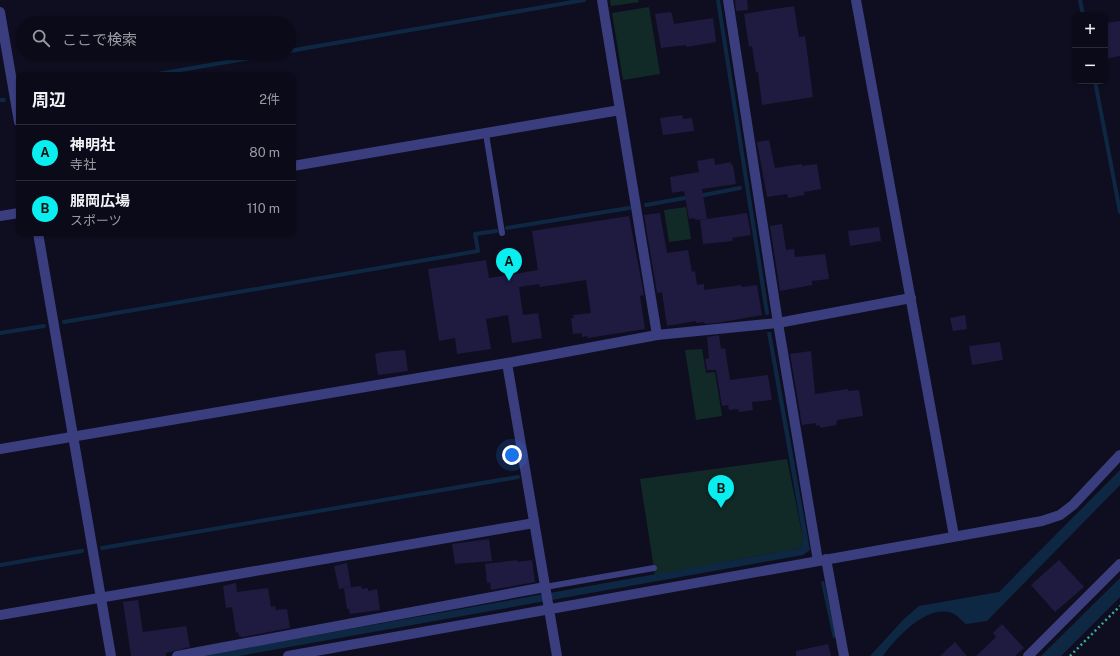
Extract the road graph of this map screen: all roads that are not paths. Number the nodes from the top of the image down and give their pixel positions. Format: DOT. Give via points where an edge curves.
graph roads {
  1 [pos="602,0"];
  2 [pos="728,0"];
  3 [pos="856,0"];
  4 [pos="0,12"];
  5 [pos="16,105"];
  6 [pos="620,110"];
  7 [pos="486,134"];
  8 [pos="296,166"];
  9 [pos="16,213"];
  10 [pos="0,216"];
  11 [pos="502,233"];
  12 [pos="39,236"];
  13 [pos="911,298"];
  14 [pos="778,323"];
  15 [pos="657,336"];
  16 [pos="507,363"];
  17 [pos="73,436"];
  18 [pos="0,449"];
  19 [pos="1120,455"];
  20 [pos="534,523"];
  21 [pos="954,536"];
  22 [pos="822,560"];
  23 [pos="1120,564"];
  24 [pos="654,568"];
  25 [pos="545,587"];
  26 [pos="101,598"];
  27 [pos="548,609"];
  28 [pos="0,615"];
  29 [pos="111,656"];
  30 [pos="177,656"];
  31 [pos="288,656"];
  32 [pos="556,656"];
  33 [pos="844,656"];
  34 [pos="1028,656"];
  1 -- 6 [label="street"];
  2 -- 14 [label="street"];
  3 -- 13 [label="street"];
  4 -- 5 [label="street"];
  6 -- 7 [label="street"];
  6 -- 15 [label="street"];
  7 -- 8 [label="street"];
  7 -- 11 [label="lane"];
  9 -- 10 [label="street"];
  12 -- 17 [label="street"];
  13 -- 14 [label="street"];
  13 -- 21 [label="street"];
  14 -- 15 [label="street"];
  14 -- 22 [label="street"];
  15 -- 16 [label="street"];
  16 -- 17 [label="street"];
  16 -- 20 [label="street"];
  17 -- 18 [label="street"];
  17 -- 26 [label="street"];
  19 -- 21 [label="street" via="1073,505 1060,515 1042,522"];
  20 -- 25 [label="street"];
  20 -- 26 [label="street"];
  21 -- 22 [label="street"];
  22 -- 27 [label="street"];
  22 -- 33 [label="street"];
  23 -- 34 [label="street"];
  24 -- 25 [label="lane"];
  25 -- 27 [label="street"];
  25 -- 30 [label="street"];
  26 -- 28 [label="street"];
  26 -- 29 [label="street"];
  27 -- 31 [label="street"];
  27 -- 32 [label="street"];
}
